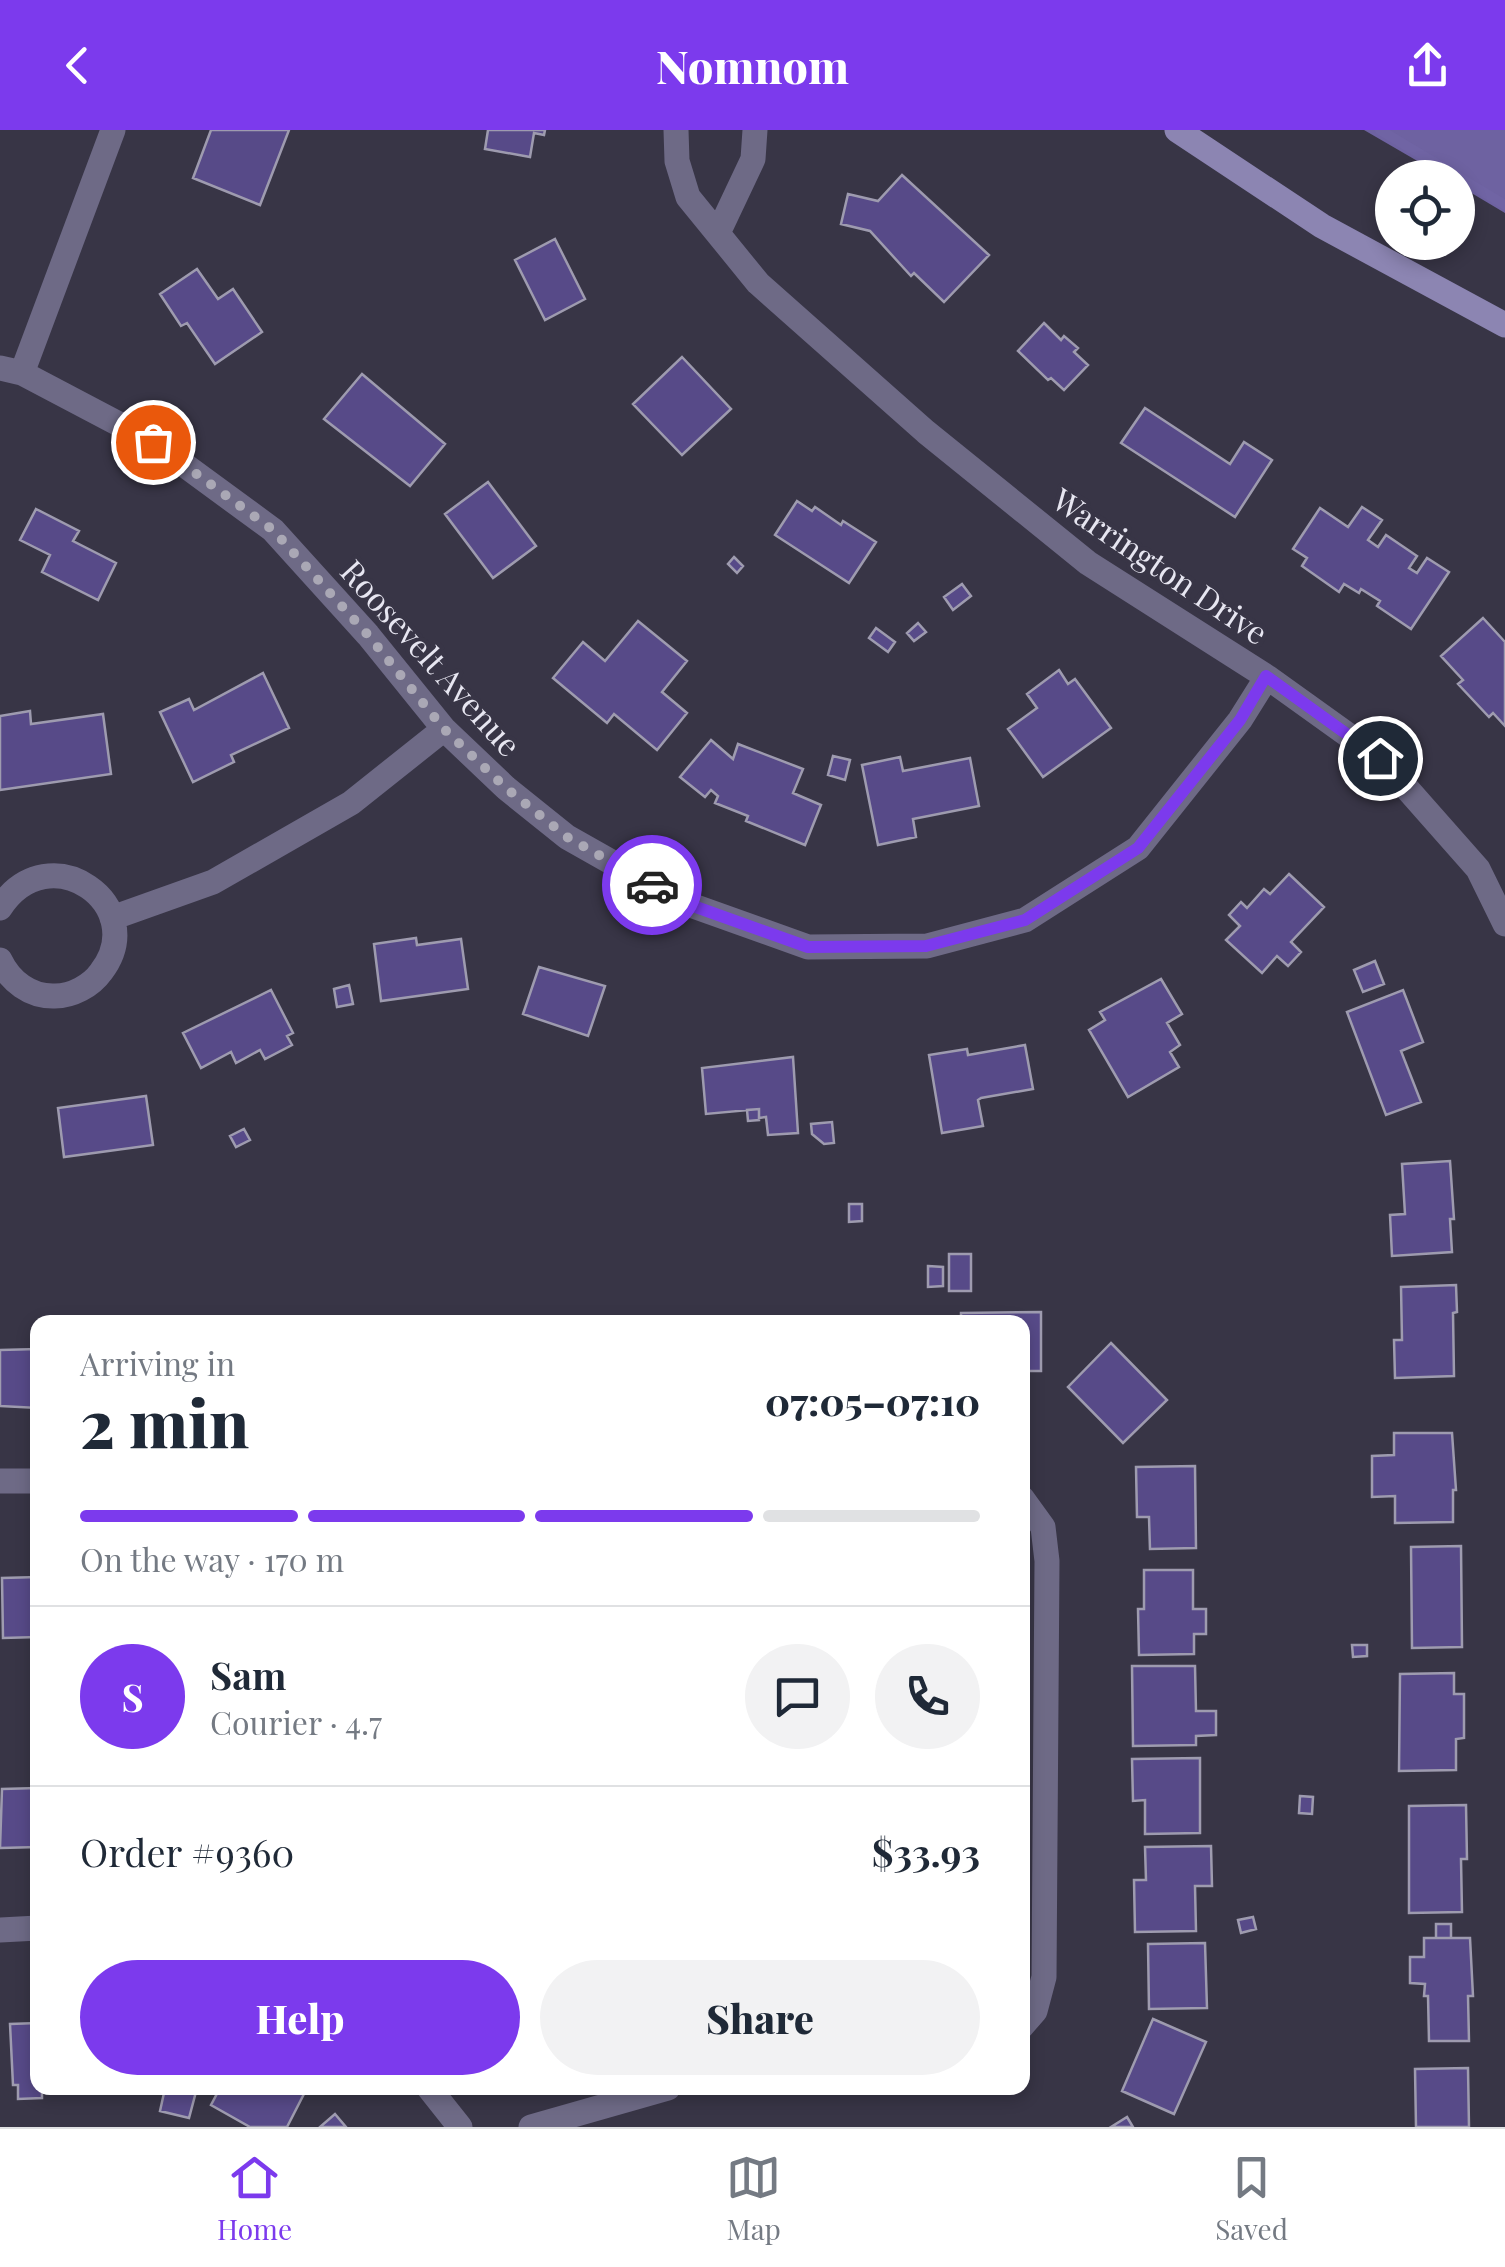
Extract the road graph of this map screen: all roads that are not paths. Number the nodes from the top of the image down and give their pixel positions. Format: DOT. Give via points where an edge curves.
graph roads {
  1 [pos="113,130"];
  2 [pos="676,130"];
  3 [pos="755,130"];
  4 [pos="1177,130"];
  5 [pos="719,231"];
  6 [pos="1505,326"];
  7 [pos="11,371"];
  8 [pos="1266,676"];
  9 [pos="444,729"];
  10 [pos="0,908"];
  11 [pos="112,918"];
  12 [pos="1505,924"];
  13 [pos="0,960"];
  14 [pos="0,1481"];
  15 [pos="30,1481"];
  16 [pos="1030,1509"];
  17 [pos="30,1928"];
  18 [pos="0,1930"];
  19 [pos="1030,2017"];
  20 [pos="435,2095"];
  21 [pos="643,2095"];
  22 [pos="460,2127"];
  23 [pos="531,2127"];
  1 -- 7 [label="street"];
  2 -- 5 [label="street, Warrington Drive" via="688,197"];
  3 -- 5 [label="street" via="753,158"];
  4 -- 6 [label="main road" via="1322,226"];
  5 -- 8 [label="street, Warrington Drive" via="758,283 926,432 1088,562"];
  7 -- 9 [label="street, Roosevelt Avenue" via="153,442 273,530"];
  8 -- 9 [label="street, Roosevelt Avenue" via="1240,720 1138,848 1025,920 926,946 808,947 682,902 567,837"];
  8 -- 12 [label="street, Warrington Drive" via="1380,758 1478,869"];
  9 -- 11 [label="street" via="351,803 213,882"];
  10 -- 11 [label="street" via="33,878 67,876 103,899"];
  11 -- 13 [label="street" via="108,964 95,981 69,994 32,992 8,976"];
  14 -- 15 [label="street"];
  16 -- 19 [label="street" via="1043,1527 1047,1581 1044,1977"];
  17 -- 18 [label="street"];
  20 -- 22 [label="street"];
  21 -- 23 [label="street"];
}
